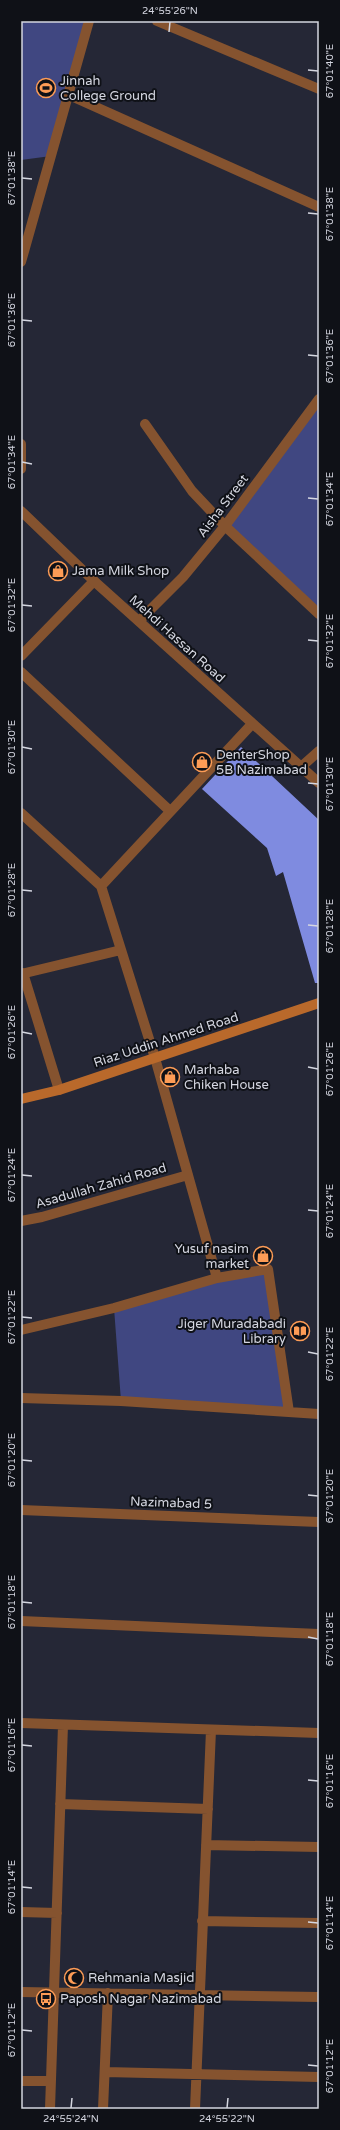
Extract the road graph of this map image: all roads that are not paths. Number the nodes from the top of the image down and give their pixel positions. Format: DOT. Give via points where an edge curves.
graph roads {
  1 [pos="89,21"];
  2 [pos="157,21"];
  3 [pos="319,89"];
  4 [pos="69,95"];
  5 [pos="319,207"];
  6 [pos="21,262"];
  7 [pos="319,398"];
  8 [pos="145,424"];
  9 [pos="21,444"];
  10 [pos="21,469"];
  11 [pos="21,511"];
  12 [pos="225,526"];
  13 [pos="94,581"];
  14 [pos="319,614"];
  15 [pos="139,621"];
  16 [pos="21,656"];
  17 [pos="21,672"];
  18 [pos="252,724"];
  19 [pos="319,751"];
  20 [pos="301,767"];
  21 [pos="319,783"];
  22 [pos="170,811"];
  23 [pos="21,813"];
  24 [pos="101,886"];
  25 [pos="121,950"];
  26 [pos="23,971"];
  27 [pos="319,1003"];
  28 [pos="155,1058"];
  29 [pos="59,1090"];
  30 [pos="21,1099"];
  31 [pos="188,1175"];
  32 [pos="21,1221"];
  33 [pos="217,1278"];
  34 [pos="21,1330"];
  35 [pos="21,1398"];
  36 [pos="288,1412"];
  37 [pos="319,1414"];
  38 [pos="21,1510"];
  39 [pos="319,1522"];
  40 [pos="21,1621"];
  41 [pos="319,1634"];
  42 [pos="21,1723"];
  43 [pos="63,1725"];
  44 [pos="211,1730"];
  45 [pos="319,1733"];
  46 [pos="60,1804"];
  47 [pos="208,1809"];
  48 [pos="206,1845"];
  49 [pos="319,1847"];
  50 [pos="21,1912"];
  51 [pos="57,1913"];
  52 [pos="202,1921"];
  53 [pos="319,1923"];
  54 [pos="21,1992"];
  55 [pos="54,1992"];
  56 [pos="108,1993"];
  57 [pos="199,1994"];
  58 [pos="319,1997"];
  59 [pos="105,2072"];
  60 [pos="196,2074"];
  61 [pos="319,2077"];
  62 [pos="21,2081"];
  63 [pos="51,2081"];
  64 [pos="50,2109"];
  65 [pos="103,2109"];
  66 [pos="195,2109"];
  1 -- 4 [label="street"];
  2 -- 3 [label="street"];
  4 -- 5 [label="street"];
  4 -- 6 [label="street"];
  7 -- 12 [label="street, Aisha Street"];
  8 -- 12 [label="street" via="192,491"];
  9 -- 10 [label="street"];
  11 -- 13 [label="street, Mehdi Hassan Road"];
  12 -- 14 [label="street"];
  12 -- 15 [label="street, Aisha Street" via="183,577"];
  13 -- 15 [label="street, Mehdi Hassan Road"];
  13 -- 16 [label="street"];
  15 -- 18 [label="street, Mehdi Hassan Road"];
  17 -- 22 [label="street"];
  18 -- 20 [label="street, Mehdi Hassan Road"];
  18 -- 22 [label="street"];
  19 -- 20 [label="street"];
  20 -- 21 [label="street, Mehdi Hassan Road"];
  22 -- 24 [label="street"];
  23 -- 24 [label="street"];
  24 -- 25 [label="street"];
  25 -- 26 [label="street"];
  25 -- 28 [label="street"];
  26 -- 29 [label="street"];
  27 -- 28 [label="main road, Riaz Uddin Ahmed Road"];
  28 -- 29 [label="main road, Riaz Uddin Ahmed Road"];
  28 -- 31 [label="street"];
  29 -- 30 [label="main road, Riaz Uddin Ahmed Road"];
  31 -- 32 [label="street, Asadullah Zahid Road"];
  31 -- 33 [label="street"];
  33 -- 34 [label="street" via="114,1308"];
  33 -- 36 [label="street" via="264,1268 269,1271"];
  35 -- 36 [label="street" via="121,1401"];
  36 -- 37 [label="street"];
  38 -- 39 [label="street, Nazimabad 5"];
  40 -- 41 [label="street"];
  42 -- 43 [label="street"];
  43 -- 44 [label="street"];
  43 -- 46 [label="street"];
  44 -- 45 [label="street"];
  44 -- 47 [label="street"];
  46 -- 47 [label="street"];
  46 -- 51 [label="street"];
  47 -- 48 [label="street"];
  48 -- 49 [label="street"];
  48 -- 52 [label="street"];
  50 -- 51 [label="street"];
  51 -- 55 [label="street"];
  52 -- 53 [label="street"];
  52 -- 57 [label="street"];
  54 -- 55 [label="street"];
  55 -- 56 [label="street"];
  55 -- 63 [label="street"];
  56 -- 57 [label="street"];
  56 -- 59 [label="street"];
  57 -- 58 [label="street"];
  57 -- 60 [label="street"];
  59 -- 60 [label="street"];
  59 -- 65 [label="street"];
  60 -- 61 [label="street"];
  60 -- 66 [label="street"];
  62 -- 63 [label="street"];
  63 -- 64 [label="street"];
}
